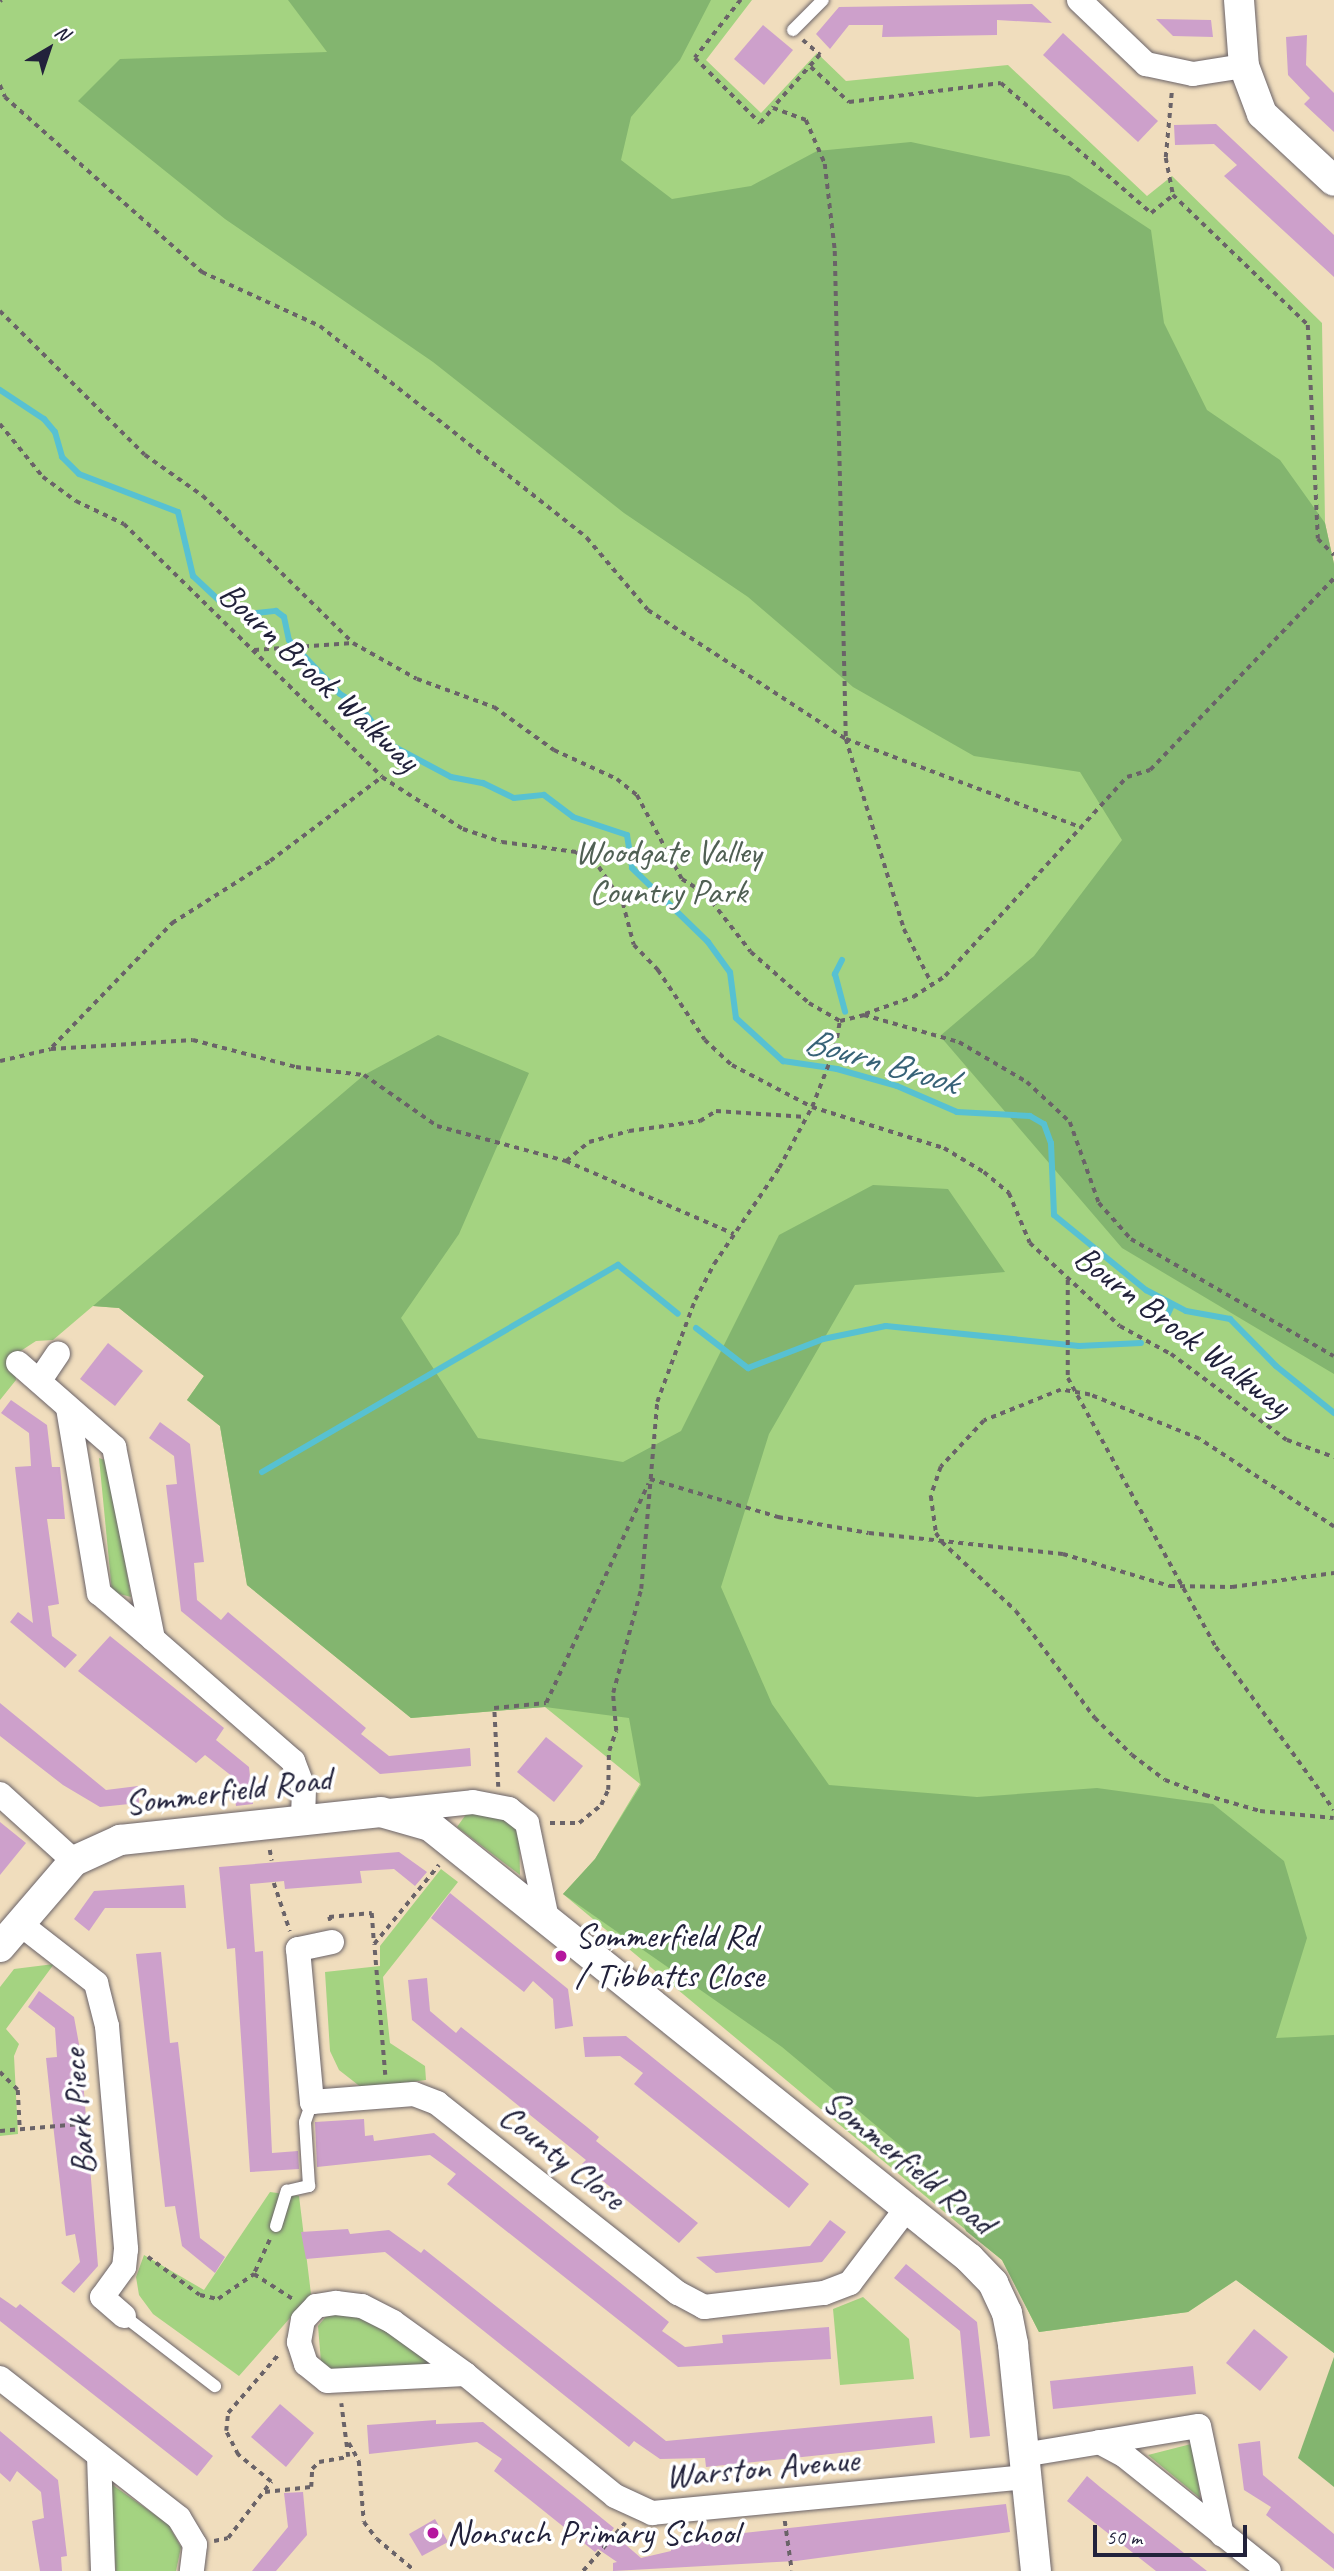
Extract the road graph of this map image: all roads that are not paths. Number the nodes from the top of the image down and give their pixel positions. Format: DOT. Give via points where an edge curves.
graph roads {
  1 [pos="822,0"];
  2 [pos="1079,0"];
  3 [pos="1239,0"];
  4 [pos="793,30"];
  5 [pos="1244,66"];
  6 [pos="1334,181"];
  7 [pos="58,1353"];
  8 [pos="18,1363"];
  9 [pos="40,1380"];
  10 [pos="68,1408"];
  11 [pos="153,1639"];
  12 [pos="0,1794"];
  13 [pos="381,1812"];
  14 [pos="303,1821"];
  15 [pos="74,1861"];
  16 [pos="547,1919"];
  17 [pos="19,1923"];
  18 [pos="332,1942"];
  19 [pos="0,1947"];
  20 [pos="312,2102"];
  21 [pos="907,2208"];
  22 [pos="276,2226"];
  23 [pos="124,2316"];
  24 [pos="466,2374"];
  25 [pos="0,2378"];
  26 [pos="215,2386"];
  27 [pos="1099,2442"];
  28 [pos="99,2456"];
  29 [pos="1025,2466"];
  30 [pos="1222,2535"];
  31 [pos="103,2571"];
  32 [pos="192,2571"];
  33 [pos="1036,2571"];
  34 [pos="1269,2571"];
  1 -- 4 [label="lane"];
  2 -- 5 [label="street" via="1146,64 1193,74"];
  3 -- 5 [label="street"];
  5 -- 6 [label="street" via="1262,114"];
  7 -- 9 [label="street"];
  8 -- 9 [label="street"];
  9 -- 10 [label="street"];
  10 -- 11 [label="street" via="114,1447"];
  10 -- 11 [label="street" via="99,1593"];
  11 -- 14 [label="street" via="293,1761 304,1789"];
  12 -- 15 [label="street"];
  13 -- 14 [label="street, Sommerfield Road"];
  13 -- 16 [label="street, Sommerfield Road" via="430,1826"];
  13 -- 16 [label="street, Sommerfield Road" via="495,1803 527,1823"];
  14 -- 15 [label="street, Sommerfield Road" via="120,1840"];
  15 -- 17 [label="street, Sommerfield Road"];
  16 -- 21 [label="street, Sommerfield Road"];
  17 -- 19 [label="street, Sommerfield Road"];
  17 -- 23 [label="street, Bark Piece" via="96,1983 107,2026 126,2249 124,2267 102,2297"];
  18 -- 20 [label="street" via="298,1949"];
  20 -- 21 [label="street, County Close" via="414,2094 437,2102 678,2293 704,2307 824,2293 850,2283"];
  20 -- 22 [label="lane" via="305,2122 309,2186 287,2191"];
  21 -- 29 [label="street, Sommerfield Road" via="993,2283 1007,2313"];
  23 -- 26 [label="lane"];
  24 -- 24 [label="street, Warston Avenue" via="393,2322 362,2306 336,2302 316,2306 303,2320 299,2342 306,2364 327,2381"];
  24 -- 29 [label="street, Warston Avenue" via="615,2496 652,2513 786,2502"];
  25 -- 28 [label="street"];
  27 -- 29 [label="street, Warston Avenue"];
  27 -- 30 [label="street" via="1125,2456"];
  27 -- 30 [label="street, Warston Avenue" via="1199,2426"];
  28 -- 31 [label="street"];
  28 -- 32 [label="street" via="179,2518 195,2545"];
  29 -- 33 [label="street, Sommerfield Road"];
  30 -- 34 [label="street"];
}
